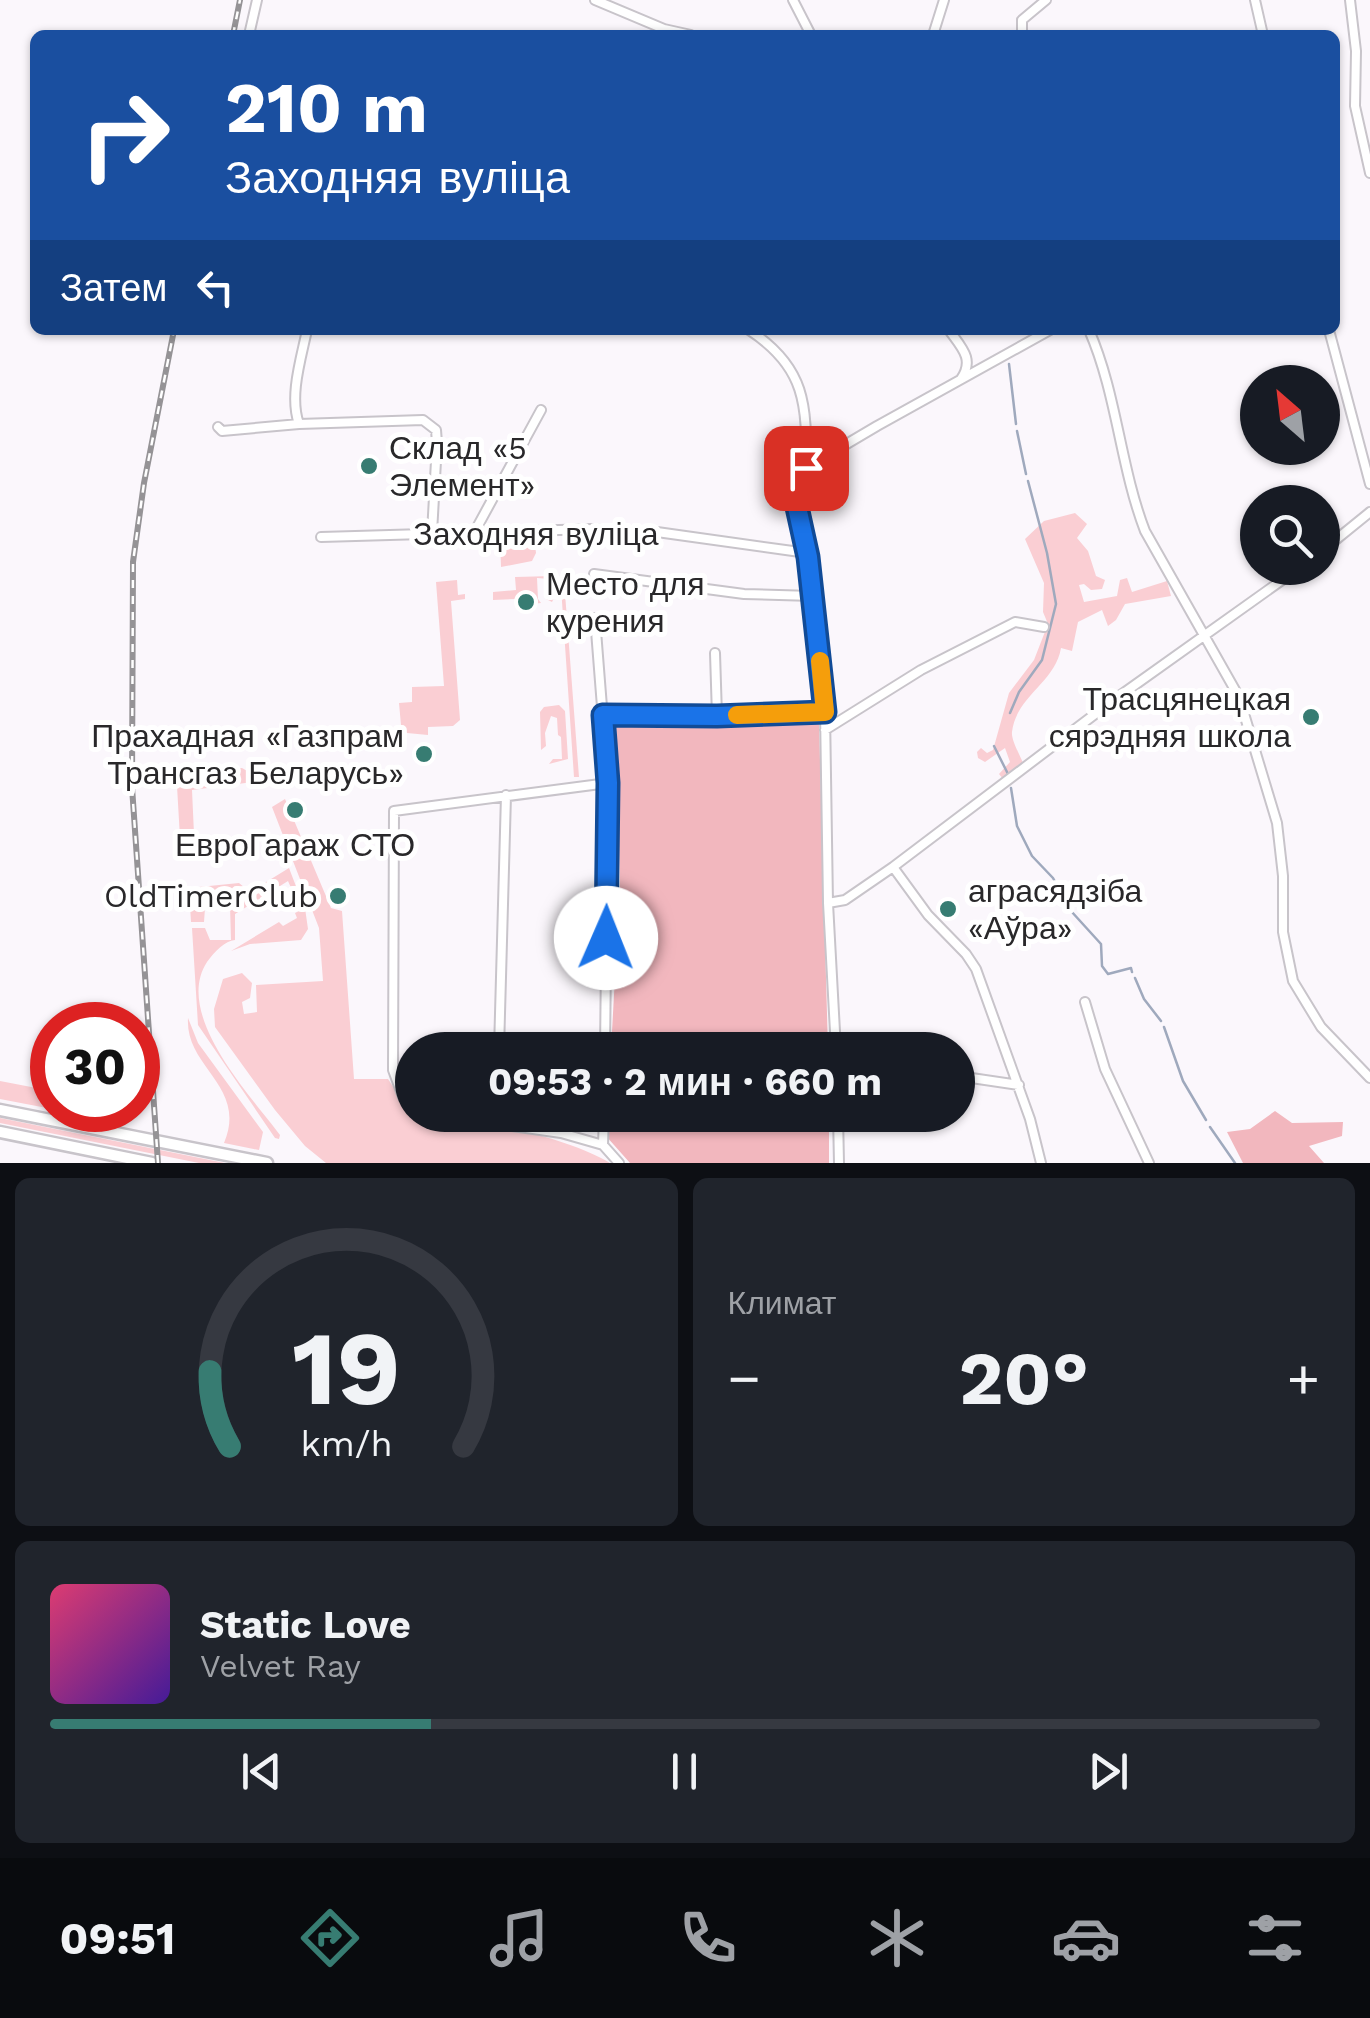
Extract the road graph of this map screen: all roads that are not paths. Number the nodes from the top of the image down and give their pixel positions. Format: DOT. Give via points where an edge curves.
graph roads {
  1 [pos="257,0"];
  2 [pos="595,0"];
  3 [pos="793,0"];
  4 [pos="944,0"];
  5 [pos="1046,0"];
  6 [pos="1255,0"];
  7 [pos="1350,0"];
  8 [pos="806,25"];
  9 [pos="251,30"];
  10 [pos="673,30"];
  11 [pos="802,30"];
  12 [pos="808,30"];
  13 [pos="935,30"];
  14 [pos="1022,30"];
  15 [pos="1262,30"];
  16 [pos="1370,173"];
  17 [pos="306,335"];
  18 [pos="755,335"];
  19 [pos="952,335"];
  20 [pos="1041,335"];
  21 [pos="1091,335"];
  22 [pos="1330,335"];
  23 [pos="967,356"];
  24 [pos="976,372"];
  25 [pos="958,382"];
  26 [pos="541,410"];
  27 [pos="299,424"];
  28 [pos="218,428"];
  29 [pos="806,468"];
  30 [pos="1370,484"];
  31 [pos="1370,512"];
  32 [pos="476,531"];
  33 [pos="432,533"];
  34 [pos="321,536"];
  35 [pos="1340,536"];
  36 [pos="808,557"];
  37 [pos="594,574"];
  38 [pos="1274,585"];
  39 [pos="813,596"];
  40 [pos="595,618"];
  41 [pos="1044,626"];
  42 [pos="1203,635"];
  43 [pos="714,653"];
  44 [pos="825,712"];
  45 [pos="603,715"];
  46 [pos="717,716"];
  47 [pos="825,730"];
  48 [pos="608,783"];
  49 [pos="506,795"];
  50 [pos="893,868"];
  51 [pos="828,904"];
  52 [pos="1085,1002"];
  53 [pos="499,1032"];
  54 [pos="605,1032"];
  55 [pos="835,1032"];
  56 [pos="395,1073"];
  57 [pos="1370,1078"];
  58 [pos="975,1079"];
  59 [pos="1018,1085"];
  60 [pos="0,1110"];
  61 [pos="0,1132"];
  62 [pos="554,1132"];
  63 [pos="603,1132"];
  64 [pos="838,1132"];
  65 [pos="561,1133"];
  66 [pos="603,1145"];
  67 [pos="839,1161"];
  68 [pos="152,1163"];
  69 [pos="266,1163"];
  70 [pos="619,1163"];
  71 [pos="1041,1163"];
  72 [pos="1149,1163"];
  1 -- 9 [label="street"];
  2 -- 10 [label="street"];
  3 -- 8 [label="street"];
  4 -- 13 [label="street"];
  5 -- 14 [label="street" via="1022,20"];
  6 -- 15 [label="street"];
  7 -- 16 [label="street" via="1355,106"];
  8 -- 11 [label="street"];
  8 -- 12 [label="street"];
  17 -- 27 [label="street" via="296,390"];
  18 -- 29 [label="street" via="797,379 806,412"];
  19 -- 23 [label="street"];
  20 -- 24 [label="street"];
  21 -- 42 [label="street" via="1136,506"];
  22 -- 30 [label="street"];
  23 -- 24 [label="street"];
  23 -- 25 [label="street"];
  24 -- 25 [label="street"];
  25 -- 29 [label="street"];
  26 -- 32 [label="street"];
  27 -- 28 [label="street"];
  27 -- 33 [label="street" via="430,424 436,430"];
  29 -- 36 [label="street" via="794,491"];
  31 -- 35 [label="street"];
  32 -- 33 [label="street, Заходняя вуліца"];
  32 -- 36 [label="street, Заходняя вуліца" via="657,532"];
  33 -- 34 [label="street, Заходняя вуліца"];
  36 -- 39 [label="street"];
  37 -- 39 [label="street"];
  38 -- 42 [label="street"];
  39 -- 44 [label="street"];
  40 -- 45 [label="street"];
  41 -- 47 [label="street" via="1015,622"];
  42 -- 50 [label="street"];
  42 -- 57 [label="street" via="1236,687 1277,823 1284,946 1293,980 1321,1026"];
  43 -- 46 [label="street"];
  44 -- 46 [label="street"];
  44 -- 47 [label="street"];
  45 -- 46 [label="street"];
  45 -- 48 [label="street"];
  47 -- 51 [label="street"];
  48 -- 49 [label="street"];
  48 -- 54 [label="street"];
  49 -- 53 [label="street"];
  49 -- 56 [label="street" via="394,811"];
  50 -- 51 [label="street"];
  50 -- 59 [label="street" via="976,969"];
  51 -- 55 [label="street"];
  52 -- 72 [label="street" via="1106,1069"];
  58 -- 59 [label="street"];
  59 -- 71 [label="street"];
  60 -- 69 [label="highway"];
  61 -- 68 [label="highway"];
  62 -- 65 [label="street"];
  63 -- 66 [label="street"];
  64 -- 67 [label="street"];
  65 -- 66 [label="street"];
  66 -- 70 [label="street"];
}
